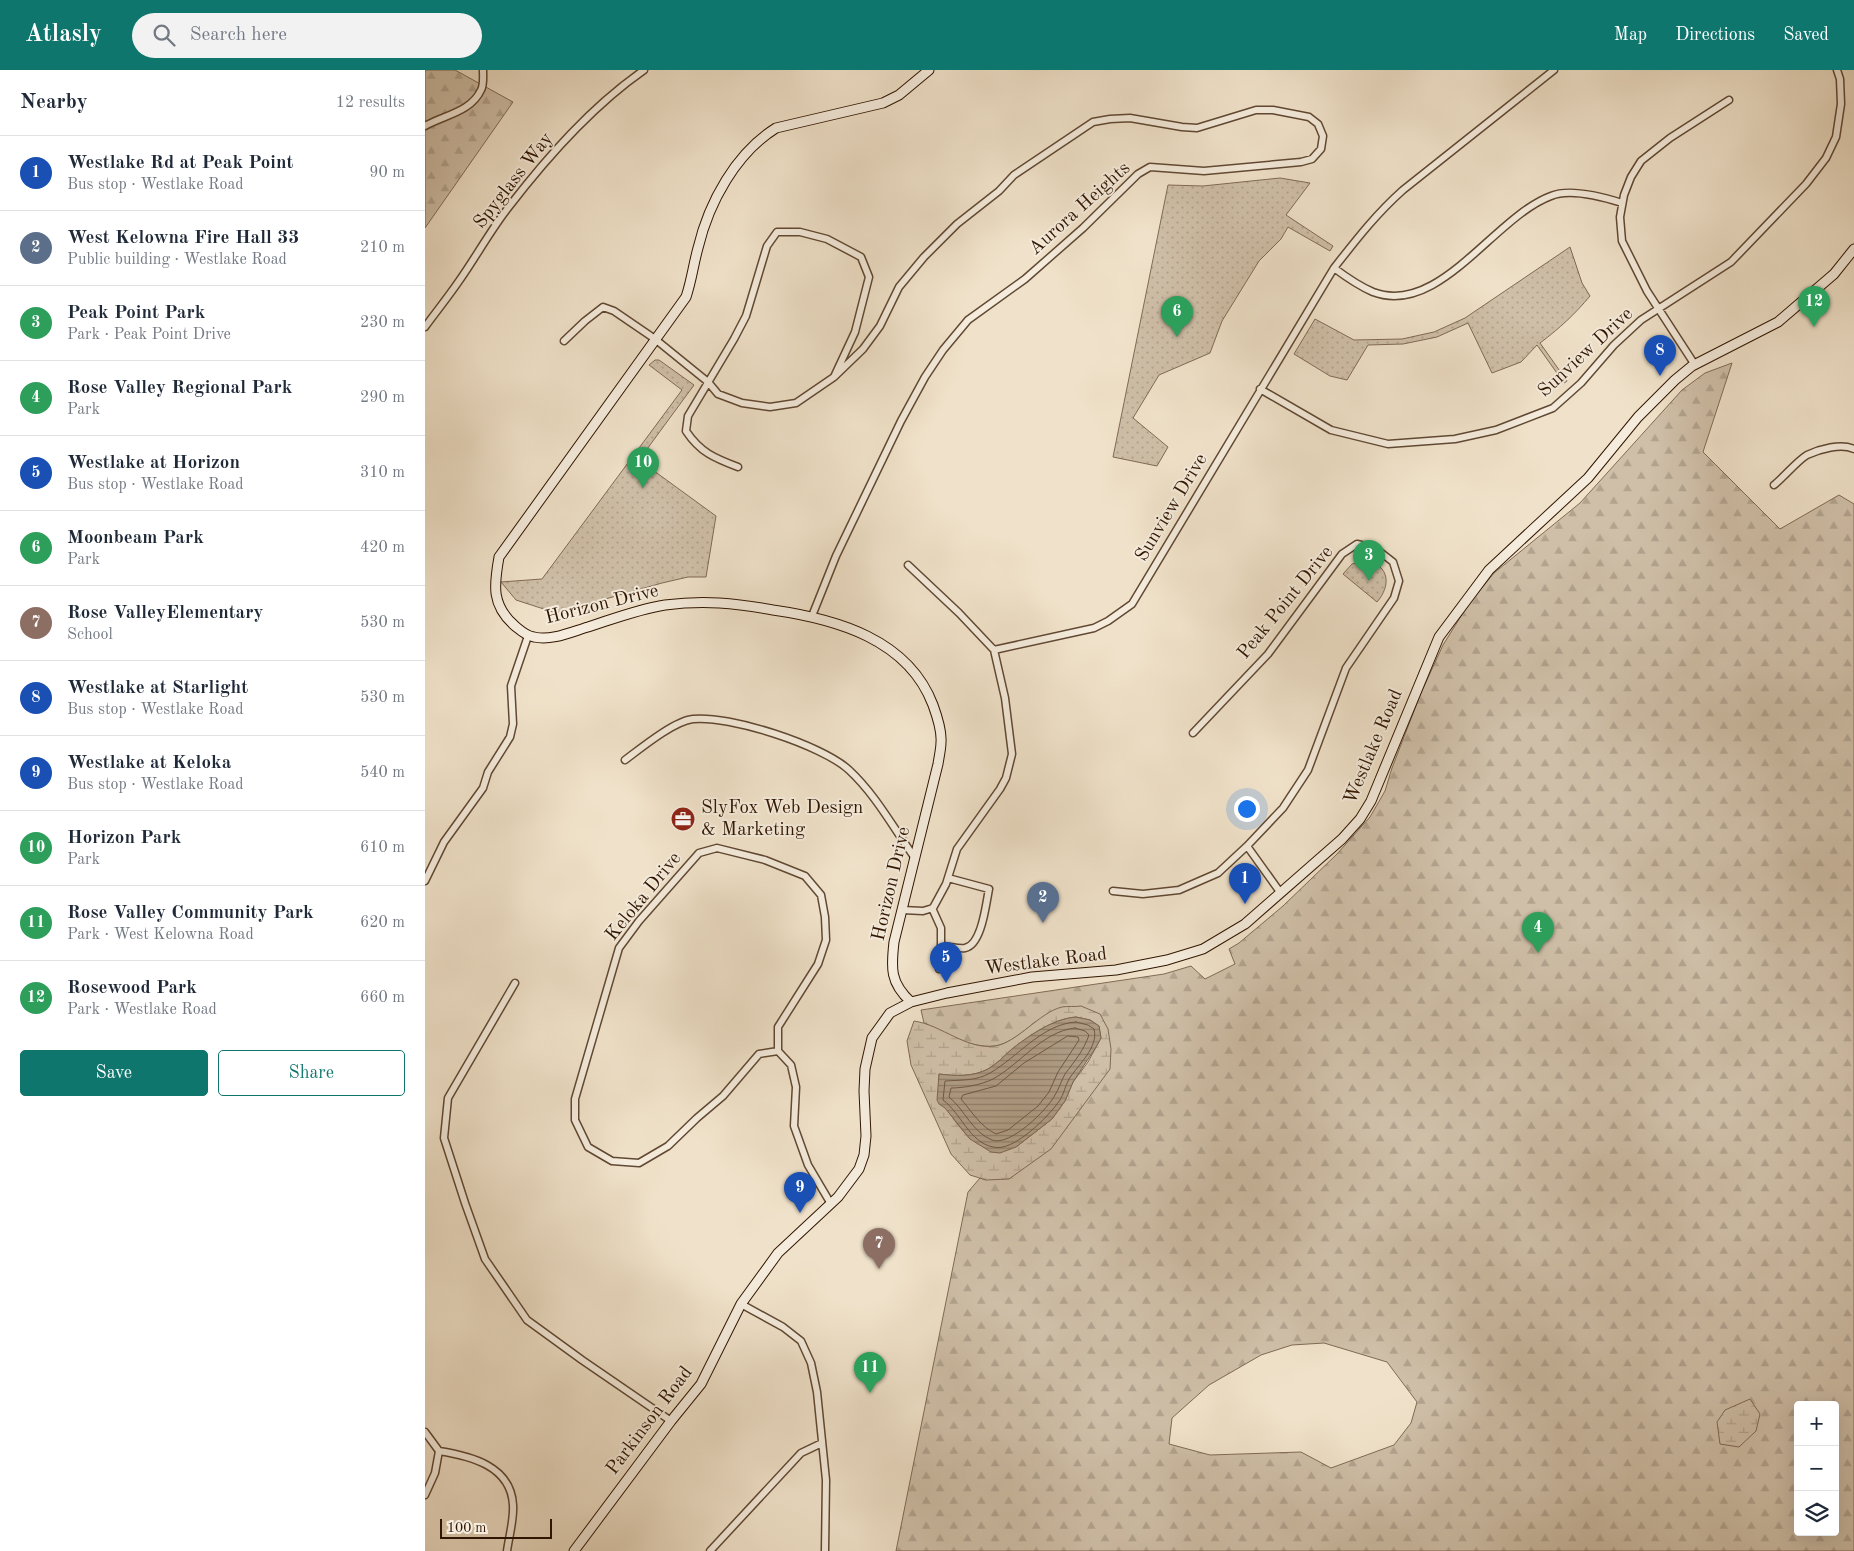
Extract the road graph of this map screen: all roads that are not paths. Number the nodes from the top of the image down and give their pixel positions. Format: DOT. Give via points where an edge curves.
graph roads {
  1 [pos="483,70"];
  2 [pos="644,70"];
  3 [pos="929,70"];
  4 [pos="1554,70"];
  5 [pos="1837,70"];
  6 [pos="1729,100"];
  7 [pos="425,126"];
  8 [pos="1622,203"];
  9 [pos="1854,249"];
  10 [pos="1334,268"];
  11 [pos="1659,309"];
  12 [pos="425,327"];
  13 [pos="655,339"];
  14 [pos="564,341"];
  15 [pos="1695,365"];
  16 [pos="834,378"];
  17 [pos="708,382"];
  18 [pos="1260,389"];
  19 [pos="1854,449"];
  20 [pos="738,466"];
  21 [pos="1775,485"];
  22 [pos="908,565"];
  23 [pos="812,616"];
  24 [pos="528,636"];
  25 [pos="994,650"];
  26 [pos="1193,733"];
  27 [pos="625,760"];
  28 [pos="1247,846"];
  29 [pos="915,858"];
  30 [pos="948,878"];
  31 [pos="425,881"];
  32 [pos="1113,891"];
  33 [pos="1280,892"];
  34 [pos="932,908"];
  35 [pos="902,910"];
  36 [pos="941,946"];
  37 [pos="939,969"];
  38 [pos="515,983"];
  39 [pos="911,1002"];
  40 [pos="778,1051"];
  41 [pos="831,1204"];
  42 [pos="741,1304"];
  43 [pos="671,1420"];
  44 [pos="425,1432"];
  45 [pos="822,1443"];
  46 [pos="439,1452"];
  47 [pos="425,1495"];
  48 [pos="507,1551"];
  49 [pos="574,1551"];
  50 [pos="710,1551"];
  51 [pos="825,1551"];
  1 -- 7 [label="street" via="482,89 469,106"];
  2 -- 12 [label="street, Spyglass Way" via="580,123 556,151 507,209"];
  3 -- 13 [label="street, Horizon Drive" via="899,95 883,103 776,128 761,137 738,162 723,185 705,224 693,278 685,297"];
  4 -- 10 [label="street, Sunview Drive" via="1403,190 1380,211"];
  5 -- 11 [label="street, Sunview Drive" via="1841,104 1835,137 1826,158 1806,184 1731,262"];
  6 -- 8 [label="street" via="1641,161 1631,177"];
  8 -- 10 [label="street" via="1584,195 1552,195 1518,214 1449,274 1430,287 1409,295 1375,292 1358,285"];
  8 -- 11 [label="street" via="1622,241"];
  9 -- 15 [label="street, Westlake Road" via="1834,274 1778,322"];
  10 -- 18 [label="street, Sunview Drive"];
  11 -- 15 [label="street"];
  11 -- 18 [label="street, Sunview Drive" via="1641,320 1614,345 1581,383 1553,408 1496,430 1455,439 1388,444 1331,430"];
  13 -- 14 [label="street" via="603,307"];
  13 -- 17 [label="street"];
  13 -- 24 [label="street, Horizon Drive" via="499,557 496,598 505,617"];
  15 -- 33 [label="street, Westlake Road" via="1638,417 1587,478 1489,570 1439,637 1371,801 1360,819 1342,839"];
  16 -- 17 [label="street" via="796,403 771,407 742,404 718,394"];
  16 -- 17 [label="street" via="855,332 869,277 861,257 827,239 800,232 777,232 767,246 746,316"];
  16 -- 23 [label="street, Aurora Heights" via="863,349 880,326 899,287 957,224 1014,175 1093,122 1130,118 1197,128 1256,110 1273,110 1309,117 1318,124 1323,136 1321,149 1312,159 1301,162 1204,171 1150,167 1138,174 1025,279 968,320 925,377 845,539"];
  17 -- 20 [label="street" via="688,416 686,431 695,444 716,459"];
  18 -- 25 [label="street, Sunview Drive" via="1132,604 1094,628"];
  19 -- 21 [label="street" via="1848,446 1829,448 1806,456"];
  22 -- 25 [label="street"];
  23 -- 24 [label="street, Horizon Drive" via="728,602 695,602 663,605 550,639"];
  23 -- 29 [label="street, Horizon Drive" via="880,642 910,666 927,690 937,716 941,740"];
  24 -- 31 [label="street" via="511,686 513,724 510,737 488,772 483,788 444,842"];
  25 -- 30 [label="street" via="1005,698 1012,754 1001,789 957,848"];
  26 -- 28 [label="street, Peak Point Drive" via="1268,654 1342,554 1357,544 1375,548 1393,562 1399,581 1394,598 1346,668 1308,770 1283,808"];
  27 -- 29 [label="street" via="673,727 691,719 716,720 795,740 824,752 848,768"];
  28 -- 32 [label="street, Peak Point Drive" via="1218,873 1179,890 1143,894"];
  28 -- 33 [label="street"];
  29 -- 35 [label="street, Horizon Drive"];
  30 -- 34 [label="street"];
  30 -- 36 [label="street" via="989,889 980,931 974,942 966,948"];
  33 -- 39 [label="street, Westlake Road" via="1224,938 1193,954 1116,970 1032,977"];
  34 -- 35 [label="street"];
  34 -- 36 [label="street" via="941,928"];
  35 -- 39 [label="street, Horizon Drive" via="891,968 901,993"];
  36 -- 37 [label="street"];
  38 -- 43 [label="street" via="448,1098 444,1138 465,1203 485,1259 527,1320"];
  39 -- 41 [label="street, Westlake Road" via="890,1013 872,1038 863,1091 864,1155 859,1170"];
  40 -- 40 [label="street, Keloka Drive" via="759,1054 723,1096 668,1146 639,1163 612,1161 588,1147 575,1120 575,1099 619,948 639,920 699,853 717,848 765,860 805,876 821,895 826,940 817,964 778,1027"];
  40 -- 41 [label="street" via="791,1065 796,1087 794,1126 808,1165"];
  41 -- 42 [label="street, Westlake Road" via="777,1253"];
  42 -- 43 [label="street, Parkinson Road" via="701,1384"];
  42 -- 45 [label="street" via="801,1341 811,1363 817,1392"];
  43 -- 49 [label="street, Parkinson Road"];
  44 -- 46 [label="street"];
  45 -- 50 [label="street" via="801,1453"];
  45 -- 51 [label="street" via="826,1480"];
  46 -- 47 [label="street" via="435,1473"];
  46 -- 48 [label="street" via="459,1454 488,1465 506,1480 513,1505"];
}
